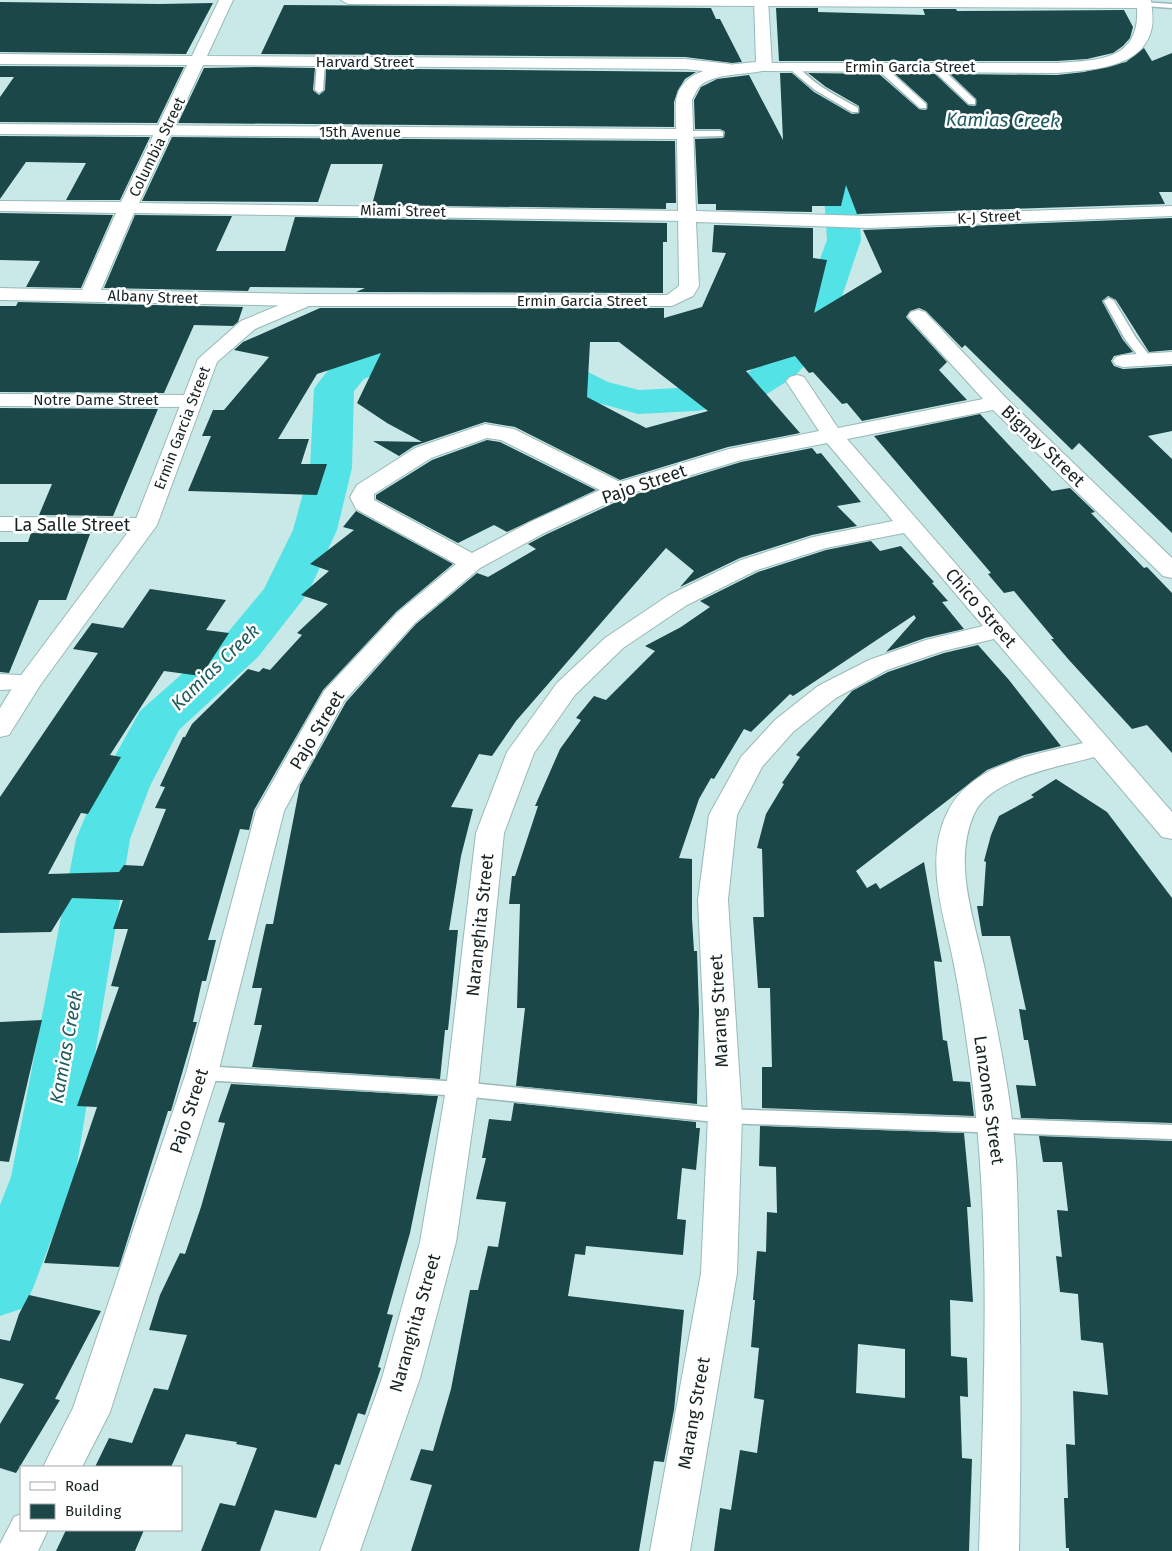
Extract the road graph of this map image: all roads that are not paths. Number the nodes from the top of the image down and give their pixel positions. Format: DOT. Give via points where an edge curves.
graph roads {
  1 [pos="226,0"];
  2 [pos="348,0"];
  3 [pos="761,1"];
  4 [pos="1144,2"];
  5 [pos="1172,6"];
  6 [pos="0,59"];
  7 [pos="198,61"];
  8 [pos="321,62"];
  9 [pos="764,66"];
  10 [pos="795,66"];
  11 [pos="880,66"];
  12 [pos="935,67"];
  13 [pos="730,69"];
  14 [pos="319,90"];
  15 [pos="972,102"];
  16 [pos="923,106"];
  17 [pos="855,110"];
  18 [pos="0,129"];
  19 [pos="165,130"];
  20 [pos="684,134"];
  21 [pos="720,134"];
  22 [pos="0,206"];
  23 [pos="127,208"];
  24 [pos="1172,211"];
  25 [pos="688,216"];
  26 [pos="806,221"];
  27 [pos="0,294"];
  28 [pos="89,295"];
  29 [pos="306,300"];
  30 [pos="1109,301"];
  31 [pos="918,316"];
  32 [pos="1172,358"];
  33 [pos="1146,359"];
  34 [pos="1123,361"];
  35 [pos="797,381"];
  36 [pos="0,400"];
  37 [pos="192,401"];
  38 [pos="998,403"];
  39 [pos="832,435"];
  40 [pos="618,490"];
  41 [pos="0,524"];
  42 [pos="145,525"];
  43 [pos="910,525"];
  44 [pos="472,563"];
  45 [pos="1172,570"];
  46 [pos="1001,630"];
  47 [pos="0,682"];
  48 [pos="29,682"];
  49 [pos="0,729"];
  50 [pos="1101,747"];
  51 [pos="1172,830"];
  52 [pos="202,1073"];
  53 [pos="462,1089"];
  54 [pos="725,1116"];
  55 [pos="995,1126"];
  56 [pos="1172,1132"];
  57 [pos="63,1466"];
  58 [pos="27,1531"];
  59 [pos="17,1551"];
  60 [pos="340,1551"];
  61 [pos="670,1551"];
  62 [pos="999,1551"];
  1 -- 7 [label="street, Columbia Street"];
  2 -- 3 [label="street"];
  3 -- 4 [label="street"];
  3 -- 9 [label="street"];
  4 -- 5 [label="lane"];
  4 -- 12 [label="street, Ermin Garcia Street" via="1141,39 1131,50 1111,60 1057,68"];
  6 -- 7 [label="street, Harvard Street"];
  7 -- 8 [label="street, Harvard Street"];
  7 -- 19 [label="street, Columbia Street"];
  8 -- 13 [label="street, Harvard Street" via="685,64"];
  8 -- 14 [label="lane"];
  9 -- 10 [label="street, Ermin Garcia Street"];
  9 -- 13 [label="street, Ermin Garcia Street"];
  10 -- 11 [label="street, Ermin Garcia Street"];
  10 -- 17 [label="lane" via="818,88"];
  11 -- 12 [label="street, Ermin Garcia Street"];
  11 -- 16 [label="lane"];
  12 -- 15 [label="lane"];
  13 -- 20 [label="street, Ermin Garcia Street" via="714,72 693,83 684,100"];
  18 -- 19 [label="street, 15th Avenue"];
  19 -- 20 [label="street, 15th Avenue"];
  19 -- 23 [label="street, Columbia Street"];
  20 -- 21 [label="lane, 15th Avenue"];
  20 -- 25 [label="street, Ermin Garcia Street"];
  22 -- 23 [label="street, Miami Street"];
  23 -- 25 [label="street, Miami Street"];
  23 -- 28 [label="street, Columbia Street"];
  24 -- 26 [label="street, K-J Street" via="868,222"];
  25 -- 26 [label="street, Miami Street"];
  25 -- 29 [label="street, Ermin Garcia Street" via="689,286 686,292 672,300"];
  27 -- 28 [label="street, Albany Street"];
  28 -- 29 [label="street, Albany Street"];
  29 -- 37 [label="street, Ermin Garcia Street" via="265,317 235,335 208,359"];
  30 -- 33 [label="lane"];
  31 -- 38 [label="street, Bignay Street"];
  32 -- 33 [label="street"];
  33 -- 34 [label="street"];
  35 -- 39 [label="street, Chico Street"];
  36 -- 37 [label="street, Notre Dame Street"];
  37 -- 42 [label="street, Ermin Garcia Street"];
  38 -- 39 [label="street, Pajo Street"];
  38 -- 45 [label="street, Bignay Street"];
  39 -- 40 [label="street, Pajo Street" via="737,454"];
  39 -- 43 [label="street, Chico Street"];
  40 -- 44 [label="street, Pajo Street" via="538,527"];
  40 -- 44 [label="street" via="506,434 485,430 423,454 365,490 361,496 364,504"];
  41 -- 42 [label="street, La Salle Street"];
  42 -- 48 [label="street, Ermin Garcia Street"];
  43 -- 46 [label="street, Chico Street"];
  43 -- 53 [label="street, Naranghita Street" via="821,542 749,565 678,600 622,637 566,689 521,752 490,833"];
  44 -- 52 [label="street, Pajo Street" via="406,618 333,697 270,811"];
  46 -- 50 [label="street, Chico Street"];
  46 -- 54 [label="street, Marang Street" via="935,645 878,664 827,692 784,726 751,763 723,815 713,900"];
  47 -- 48 [label="street"];
  48 -- 49 [label="street, Ermin Garcia Street"];
  50 -- 51 [label="street, Chico Street"];
  50 -- 55 [label="street, Lanzones Street" via="994,779 976,792 961,813 953,838 952,882"];
  52 -- 53 [label="lane"];
  52 -- 57 [label="street, Pajo Street" via="91,1412"];
  53 -- 54 [label="lane"];
  53 -- 60 [label="street, Naranghita Street" via="438,1242 401,1378"];
  54 -- 55 [label="lane"];
  54 -- 61 [label="street, Marang Street" via="719,1273"];
  55 -- 56 [label="lane"];
  55 -- 62 [label="street, Lanzones Street" via="1003,1391"];
  58 -- 59 [label="street"];
}
